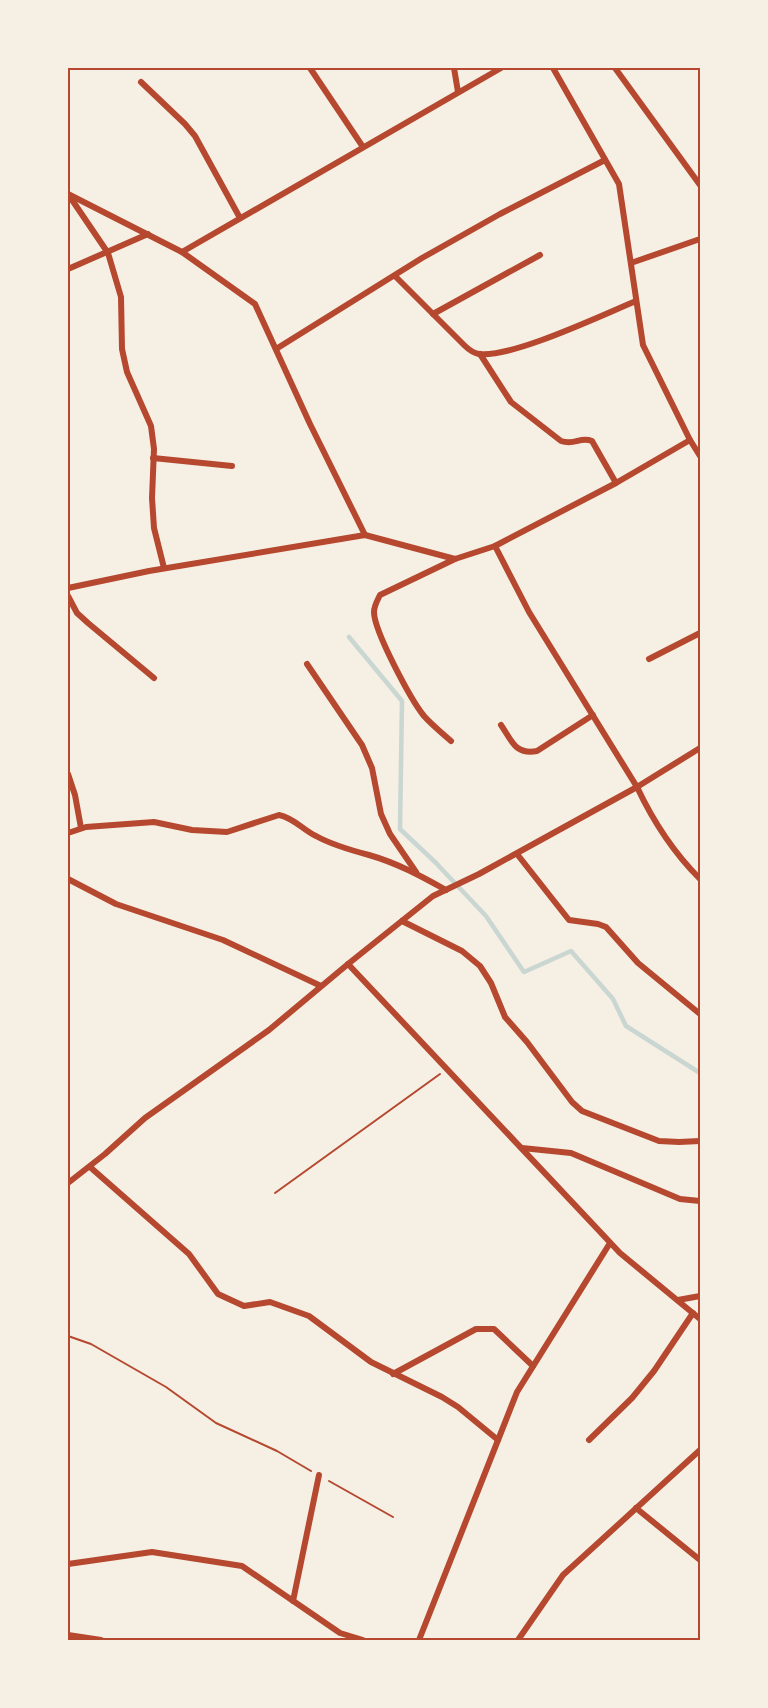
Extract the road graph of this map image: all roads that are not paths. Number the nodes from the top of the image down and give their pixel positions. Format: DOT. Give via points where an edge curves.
graph roads {
  1 [pos="310,68"];
  2 [pos="454,68"];
  3 [pos="501,68"];
  4 [pos="553,68"];
  5 [pos="615,68"];
  6 [pos="141,82"];
  7 [pos="458,92"];
  8 [pos="363,147"];
  9 [pos="606,160"];
  10 [pos="700,185"];
  11 [pos="68,194"];
  12 [pos="240,218"];
  13 [pos="147,234"];
  14 [pos="700,239"];
  15 [pos="182,252"];
  16 [pos="108,253"];
  17 [pos="540,255"];
  18 [pos="631,263"];
  19 [pos="68,269"];
  20 [pos="394,276"];
  21 [pos="636,301"];
  22 [pos="433,314"];
  23 [pos="276,349"];
  24 [pos="480,354"];
  25 [pos="690,440"];
  26 [pos="700,456"];
  27 [pos="153,458"];
  28 [pos="232,466"];
  29 [pos="616,483"];
  30 [pos="365,535"];
  31 [pos="495,546"];
  32 [pos="455,559"];
  33 [pos="164,568"];
  34 [pos="68,588"];
  35 [pos="68,596"];
  36 [pos="700,633"];
  37 [pos="649,659"];
  38 [pos="307,663"];
  39 [pos="154,678"];
  40 [pos="593,715"];
  41 [pos="501,725"];
  42 [pos="451,741"];
  43 [pos="700,748"];
  44 [pos="68,774"];
  45 [pos="638,787"];
  46 [pos="81,828"];
  47 [pos="68,833"];
  48 [pos="517,854"];
  49 [pos="416,873"];
  50 [pos="68,879"];
  51 [pos="700,879"];
  52 [pos="446,890"];
  53 [pos="402,921"];
  54 [pos="348,964"];
  55 [pos="321,986"];
  56 [pos="700,1014"];
  57 [pos="700,1141"];
  58 [pos="522,1148"];
  59 [pos="90,1167"];
  60 [pos="69,1180"];
  61 [pos="700,1201"];
  62 [pos="610,1243"];
  63 [pos="700,1296"];
  64 [pos="678,1300"];
  65 [pos="693,1312"];
  66 [pos="700,1318"];
  67 [pos="533,1366"];
  68 [pos="393,1374"];
  69 [pos="498,1440"];
  70 [pos="589,1440"];
  71 [pos="700,1450"];
  72 [pos="319,1475"];
  73 [pos="636,1508"];
  74 [pos="700,1560"];
  75 [pos="68,1564"];
  76 [pos="293,1601"];
  77 [pos="68,1635"];
  78 [pos="101,1641"];
  79 [pos="363,1641"];
  80 [pos="419,1641"];
  81 [pos="518,1641"];
  1 -- 8 [label="street"];
  2 -- 7 [label="street"];
  3 -- 7 [label="street"];
  4 -- 9 [label="street"];
  5 -- 10 [label="street"];
  6 -- 12 [label="street" via="195,136"];
  7 -- 8 [label="street"];
  8 -- 12 [label="street"];
  9 -- 18 [label="street" via="619,184"];
  9 -- 20 [label="street" via="500,214"];
  11 -- 13 [label="street"];
  11 -- 16 [label="street"];
  12 -- 15 [label="street"];
  13 -- 15 [label="street"];
  13 -- 16 [label="street"];
  14 -- 18 [label="street"];
  15 -- 23 [label="street" via="255,304"];
  16 -- 19 [label="street"];
  16 -- 27 [label="street" via="121,297 122,349 127,372 151,426"];
  17 -- 22 [label="street"];
  18 -- 21 [label="street"];
  20 -- 22 [label="street"];
  20 -- 23 [label="street"];
  21 -- 24 [label="street" via="523,346"];
  21 -- 25 [label="street" via="643,345"];
  22 -- 24 [label="street" via="472,352"];
  23 -- 30 [label="street"];
  24 -- 29 [label="street" via="511,402 561,441 592,441"];
  25 -- 26 [label="street"];
  25 -- 29 [label="street"];
  27 -- 28 [label="street"];
  27 -- 33 [label="street" via="154,528"];
  29 -- 31 [label="street"];
  30 -- 32 [label="street"];
  30 -- 33 [label="street"];
  31 -- 32 [label="street"];
  31 -- 40 [label="street" via="529,612"];
  32 -- 42 [label="street" via="380,596 374,613 409,694 424,716"];
  33 -- 34 [label="street"];
  35 -- 39 [label="street" via="87,623"];
  36 -- 37 [label="street"];
  38 -- 49 [label="street" via="362,745 372,768 381,814"];
  40 -- 41 [label="street" via="537,751 526,753 517,749"];
  40 -- 45 [label="street"];
  43 -- 45 [label="street"];
  44 -- 46 [label="street"];
  45 -- 48 [label="street"];
  45 -- 51 [label="street" via="654,819"];
  46 -- 47 [label="street"];
  46 -- 49 [label="street" via="154,822 227,832 279,815 314,836"];
  48 -- 52 [label="street"];
  48 -- 56 [label="street" via="569,920 606,927 638,963"];
  49 -- 52 [label="street"];
  50 -- 55 [label="street" via="116,904 223,940"];
  52 -- 53 [label="street"];
  53 -- 54 [label="street"];
  53 -- 57 [label="street" via="462,951 480,966 505,1017 582,1111 659,1141"];
  54 -- 55 [label="street"];
  54 -- 58 [label="street"];
  55 -- 59 [label="street" via="269,1030 145,1118"];
  58 -- 61 [label="street" via="571,1153 680,1199"];
  58 -- 62 [label="street"];
  59 -- 60 [label="street"];
  59 -- 68 [label="street" via="189,1254 218,1294 244,1306 270,1302 309,1316"];
  62 -- 64 [label="street"];
  62 -- 67 [label="street"];
  63 -- 64 [label="street"];
  64 -- 65 [label="street"];
  65 -- 66 [label="street"];
  65 -- 70 [label="street" via="654,1371"];
  67 -- 68 [label="street" via="490,1328 476,1329"];
  67 -- 69 [label="street"];
  68 -- 69 [label="street" via="458,1407"];
  69 -- 80 [label="street"];
  71 -- 73 [label="street"];
  72 -- 76 [label="street"];
  73 -- 74 [label="street"];
  73 -- 81 [label="street" via="563,1575"];
  75 -- 76 [label="street" via="152,1552 242,1566"];
  76 -- 79 [label="street" via="340,1633"];
  77 -- 78 [label="street"];
}
